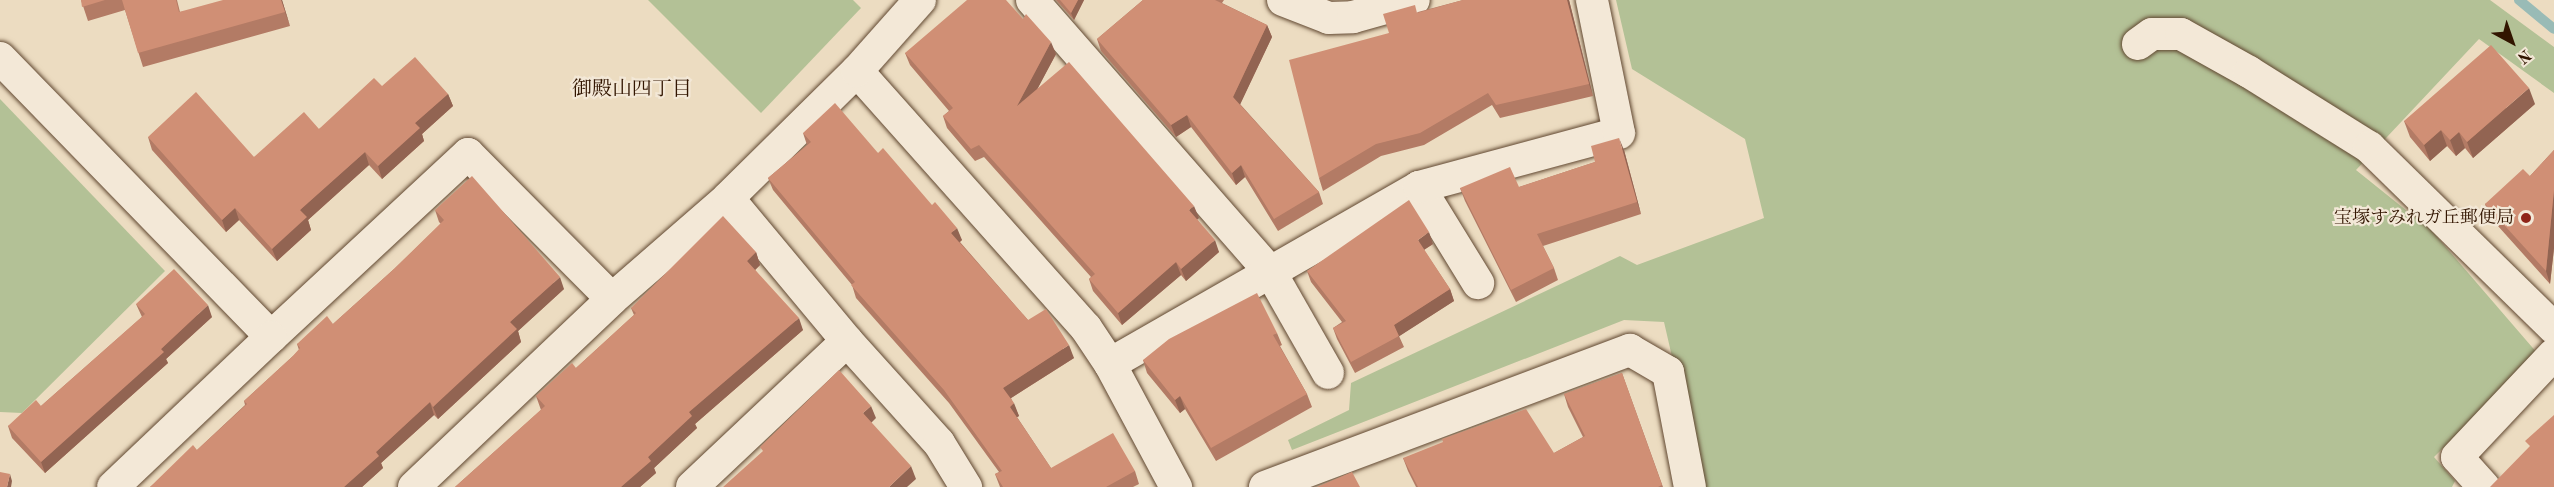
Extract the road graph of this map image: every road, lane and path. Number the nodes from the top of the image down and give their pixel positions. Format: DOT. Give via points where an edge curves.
graph roads {
  1 [pos="920,0"];
  2 [pos="1032,0"];
  3 [pos="1283,0"];
  4 [pos="1414,0"];
  5 [pos="1592,0"];
  6 [pos="2138,44"];
  7 [pos="0,58"];
  8 [pos="857,70"];
  9 [pos="1419,187"];
  10 [pos="728,198"];
  11 [pos="1271,273"];
  12 [pos="1478,283"];
  13 [pos="612,298"];
  14 [pos="2554,328"];
  15 [pos="271,337"];
  16 [pos="847,341"];
  17 [pos="2554,354"];
  18 [pos="1110,364"];
  19 [pos="1328,373"];
  20 [pos="113,487"];
  21 [pos="414,487"];
  22 [pos="692,487"];
  23 [pos="965,487"];
  24 [pos="1176,487"];
  25 [pos="1265,487"];
  26 [pos="1690,487"];
  27 [pos="2484,487"];
  1 -- 8 [label="street"];
  2 -- 11 [label="street"];
  3 -- 4 [label="street" via="1329,18 1353,17"];
  5 -- 9 [label="street" via="1619,133"];
  6 -- 14 [label="street" via="2152,34 2181,34 2369,147"];
  7 -- 15 [label="street"];
  8 -- 10 [label="street"];
  8 -- 18 [label="street" via="1086,328"];
  9 -- 11 [label="street"];
  9 -- 12 [label="street"];
  10 -- 13 [label="street"];
  10 -- 16 [label="street"];
  11 -- 18 [label="street"];
  11 -- 19 [label="street"];
  13 -- 15 [label="street" via="468,154"];
  13 -- 21 [label="street"];
  15 -- 20 [label="street"];
  16 -- 22 [label="street"];
  16 -- 23 [label="street" via="939,443"];
  17 -- 27 [label="street" via="2457,457"];
  18 -- 24 [label="street"];
  25 -- 26 [label="street" via="1630,351 1668,372"];
}
